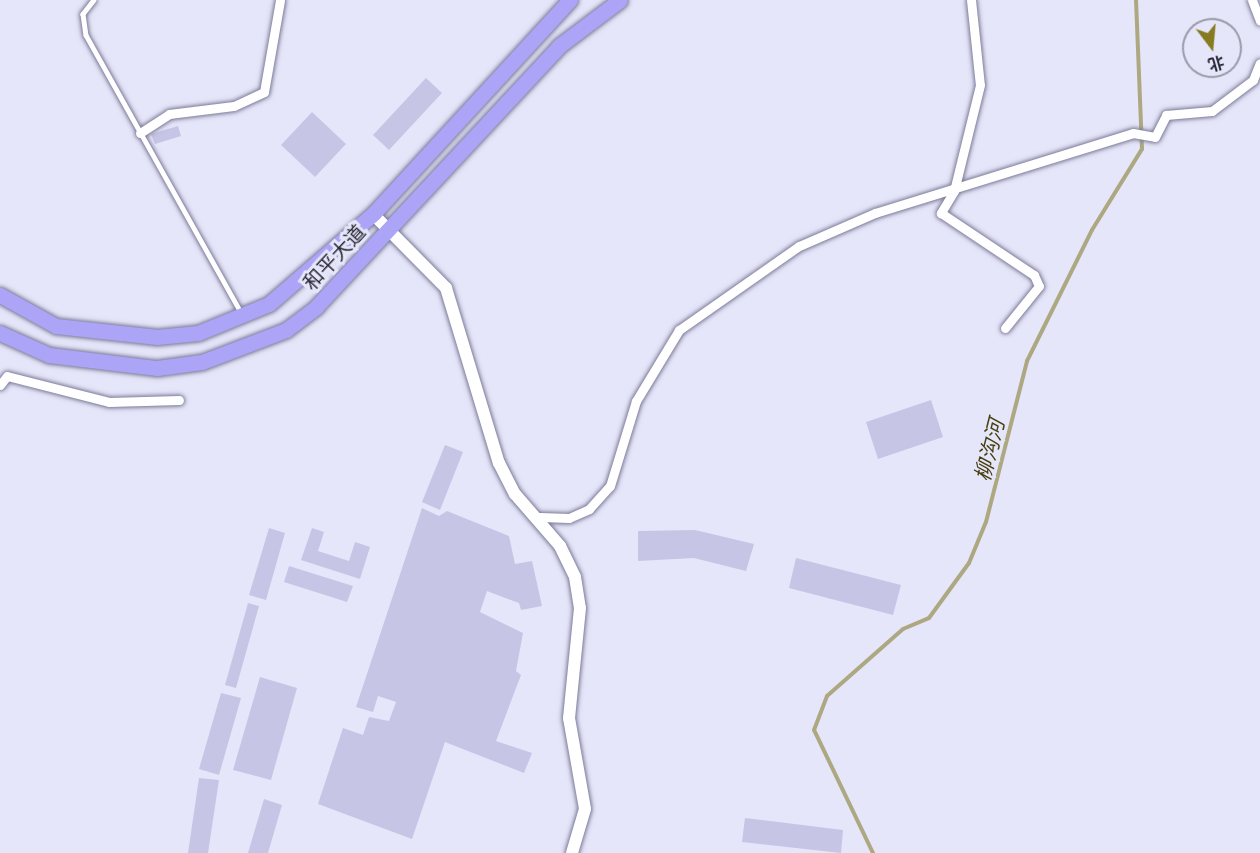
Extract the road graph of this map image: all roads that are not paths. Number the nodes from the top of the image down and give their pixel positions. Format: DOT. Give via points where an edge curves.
graph roads {
  1 [pos="94,0"];
  2 [pos="279,0"];
  3 [pos="570,0"];
  4 [pos="620,0"];
  5 [pos="971,0"];
  6 [pos="1252,0"];
  7 [pos="1260,21"];
  8 [pos="1260,63"];
  9 [pos="140,133"];
  10 [pos="954,191"];
  11 [pos="373,214"];
  12 [pos="389,228"];
  13 [pos="0,295"];
  14 [pos="243,316"];
  15 [pos="1005,328"];
  16 [pos="0,333"];
  17 [pos="0,385"];
  18 [pos="178,400"];
  19 [pos="540,517"];
  20 [pos="572,853"];
  1 -- 9 [label="lane" via="82,14 86,35"];
  2 -- 9 [label="street" via="270,77 260,96 200,113 169,114"];
  3 -- 11 [label="highway, 和平大道"];
  4 -- 12 [label="highway, 和平大道" via="559,46"];
  5 -- 10 [label="street" via="980,85"];
  6 -- 7 [label="street"];
  8 -- 10 [label="street" via="1253,80 1212,111 1166,115 1155,136 1134,133"];
  9 -- 14 [label="lane"];
  10 -- 15 [label="street" via="941,213 1027,270 1039,286"];
  10 -- 19 [label="street" via="875,213 800,246 679,330 636,401 610,486 590,509 570,518"];
  11 -- 12 [label="street"];
  11 -- 14 [label="highway, 和平大道" via="296,285"];
  12 -- 16 [label="highway, 和平大道" via="316,307 286,330 202,362 157,368 104,365 49,355"];
  12 -- 19 [label="street" via="446,288 499,463 515,494"];
  13 -- 14 [label="highway, 和平大道" via="56,326 109,335 198,333"];
  17 -- 18 [label="street" via="7,376 109,402"];
  19 -- 20 [label="street" via="575,577 580,608 569,718 585,809"];
}
